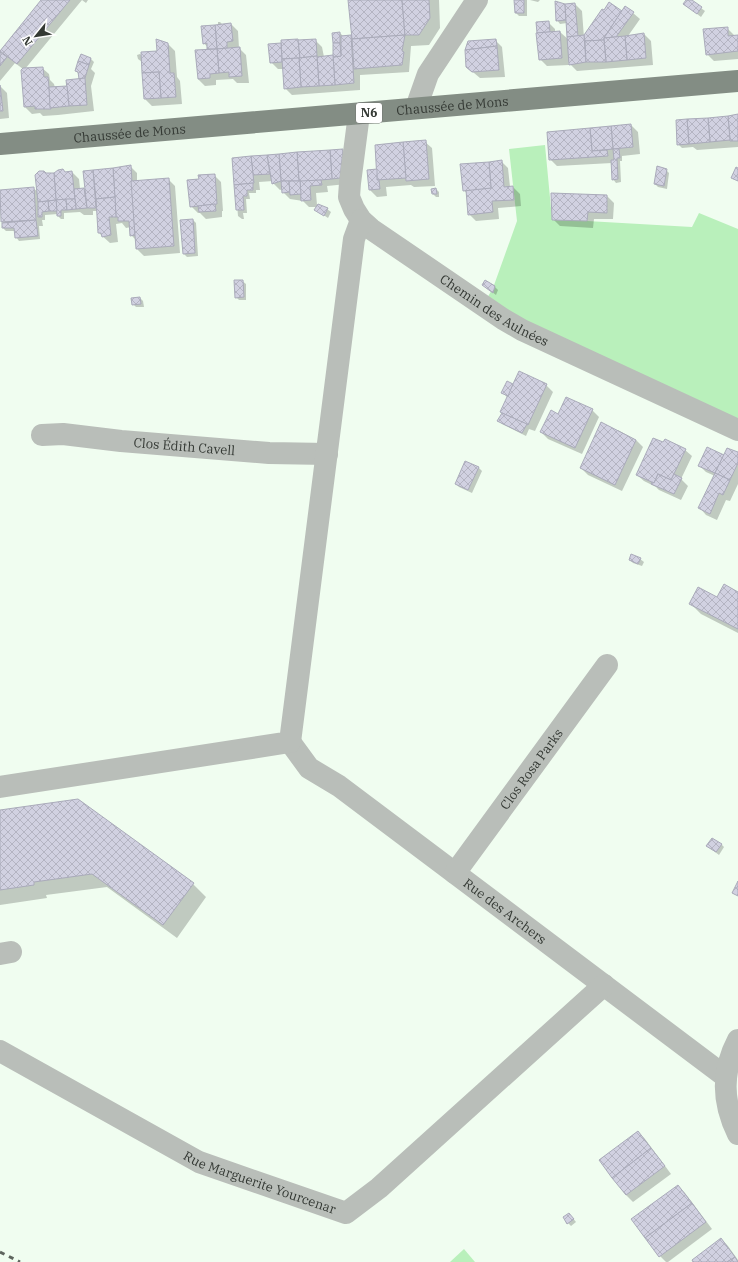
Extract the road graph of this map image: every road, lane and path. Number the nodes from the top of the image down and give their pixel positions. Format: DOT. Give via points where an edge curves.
graph roads {
  1 [pos="477,0"];
  2 [pos="738,81"];
  3 [pos="416,108"];
  4 [pos="359,114"];
  5 [pos="0,144"];
  6 [pos="361,220"];
  7 [pos="738,430"];
  8 [pos="42,436"];
  9 [pos="327,454"];
  10 [pos="607,665"];
  11 [pos="290,742"];
  12 [pos="0,787"];
  13 [pos="455,873"];
  14 [pos="604,985"];
  15 [pos="738,1040"];
  16 [pos="0,1051"];
  17 [pos="726,1077"];
  18 [pos="738,1134"];
  1 -- 3 [label="street" via="428,74"];
  2 -- 3 [label="main road, Chaussée de Mons / N6"];
  3 -- 4 [label="main road, Chaussée de Mons / N6"];
  4 -- 5 [label="main road, Chaussée de Mons / N6"];
  4 -- 6 [label="street, Chemin des Aulnées" via="349,197"];
  6 -- 7 [label="street, Chemin des Aulnées" via="522,330"];
  6 -- 9 [label="street" via="354,239"];
  8 -- 9 [label="street, Clos Édith Cavell" via="63,434 269,453"];
  9 -- 11 [label="street"];
  10 -- 13 [label="street, Clos Rosa Parks"];
  11 -- 12 [label="street"];
  11 -- 13 [label="street, Rue des Archers" via="309,768 339,786"];
  13 -- 14 [label="street, Rue des Archers"];
  14 -- 16 [label="street, Rue Marguerite Yourcenar" via="379,1188 346,1213 199,1162"];
  14 -- 17 [label="street, Rue des Archers"];
  15 -- 17 [label="street" via="732,1052"];
  17 -- 18 [label="street" via="726,1104"];
}
